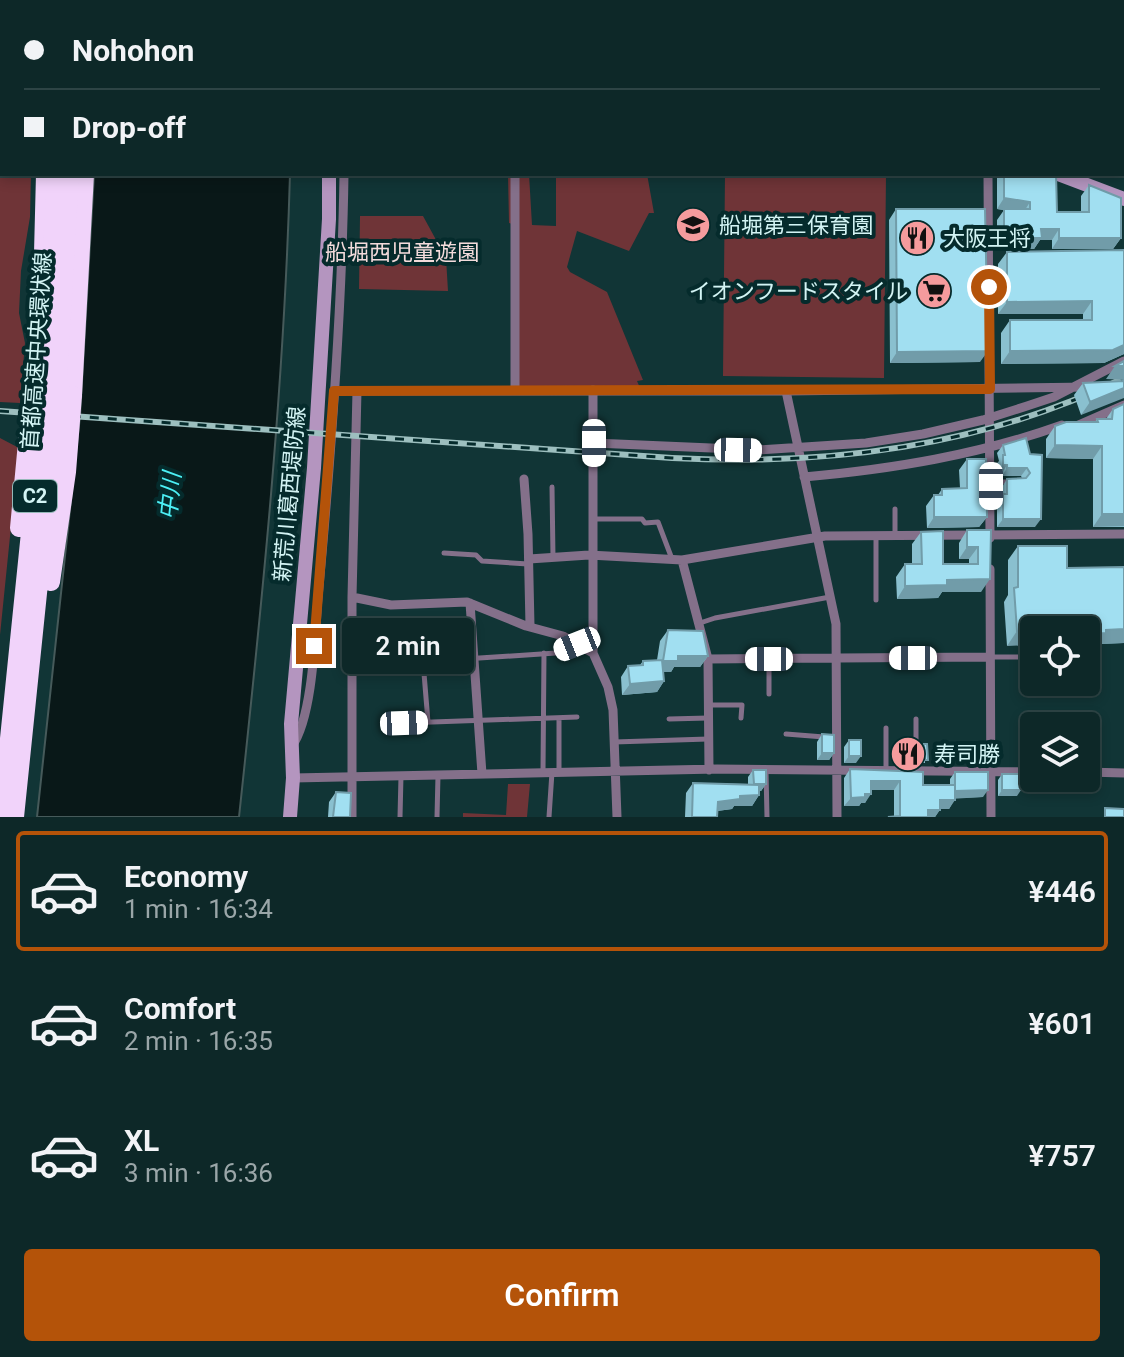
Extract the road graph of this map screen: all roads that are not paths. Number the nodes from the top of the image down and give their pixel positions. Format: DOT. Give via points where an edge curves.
graph roads {
  1 [pos="45,176"];
  2 [pos="56,176"];
  3 [pos="70,176"];
  4 [pos="85,176"];
  5 [pos="329,176"];
  6 [pos="344,176"];
  7 [pos="515,176"];
  8 [pos="988,176"];
  9 [pos="1063,176"];
  10 [pos="1124,199"];
  11 [pos="989,257"];
  12 [pos="1004,257"];
  13 [pos="1124,361"];
  14 [pos="1070,387"];
  15 [pos="1097,387"];
  16 [pos="990,389"];
  17 [pos="593,390"];
  18 [pos="334,391"];
  19 [pos="357,391"];
  20 [pos="515,391"];
  21 [pos="786,391"];
  22 [pos="1124,405"];
  23 [pos="990,418"];
  24 [pos="594,443"];
  25 [pos="990,447"];
  26 [pos="798,449"];
  27 [pos="804,477"];
  28 [pos="524,479"];
  29 [pos="1019,481"];
  30 [pos="991,482"];
  31 [pos="552,487"];
  32 [pos="895,509"];
  33 [pos="594,519"];
  34 [pos="1124,534"];
  35 [pos="876,536"];
  36 [pos="895,536"];
  37 [pos="817,537"];
  38 [pos="990,539"];
  39 [pos="444,553"];
  40 [pos="594,555"];
  41 [pos="553,557"];
  42 [pos="990,558"];
  43 [pos="677,560"];
  44 [pos="529,561"];
  45 [pos="352,597"];
  46 [pos="830,597"];
  47 [pos="876,600"];
  48 [pos="470,603"];
  49 [pos="699,623"];
  50 [pos="530,626"];
  51 [pos="577,644"];
  52 [pos="544,653"];
  53 [pos="593,653"];
  54 [pos="990,657"];
  55 [pos="1020,657"];
  56 [pos="474,658"];
  57 [pos="836,658"];
  58 [pos="708,659"];
  59 [pos="769,659"];
  60 [pos="769,694"];
  61 [pos="28,697"];
  62 [pos="709,705"];
  63 [pos="577,717"];
  64 [pos="559,718"];
  65 [pos="709,718"];
  66 [pos="741,718"];
  67 [pos="543,719"];
  68 [pos="669,719"];
  69 [pos="916,719"];
  70 [pos="479,721"];
  71 [pos="428,722"];
  72 [pos="11,723"];
  73 [pos="404,723"];
  74 [pos="886,728"];
  75 [pos="786,734"];
  76 [pos="837,737"];
  77 [pos="709,739"];
  78 [pos="614,743"];
  79 [pos="292,747"];
  80 [pos="709,770"];
  81 [pos="766,770"];
  82 [pos="837,770"];
  83 [pos="886,770"];
  84 [pos="916,770"];
  85 [pos="615,771"];
  86 [pos="990,771"];
  87 [pos="551,772"];
  88 [pos="1020,772"];
  89 [pos="1100,772"];
  90 [pos="1124,773"];
  91 [pos="438,774"];
  92 [pos="482,774"];
  93 [pos="401,775"];
  94 [pos="353,776"];
  95 [pos="293,778"];
  96 [pos="1,817"];
  97 [pos="15,817"];
  98 [pos="290,817"];
  99 [pos="352,817"];
  100 [pos="400,817"];
  101 [pos="437,817"];
  102 [pos="549,817"];
  103 [pos="617,817"];
  104 [pos="767,817"];
  105 [pos="837,817"];
  106 [pos="991,817"];
  1 -- 72 [label="highway, bridge" via="14,589"];
  2 -- 72 [label="highway, 首都高速中央環状線 / C2, bridge" via="44,395"];
  3 -- 61 [label="highway, 首都高速中央環状線 / C2, bridge" via="56,418"];
  4 -- 61 [label="highway, bridge" via="67,472 42,651"];
  5 -- 79 [label="main road, 新荒川葛西堤防線"];
  6 -- 18 [label="street"];
  7 -- 20 [label="street"];
  8 -- 11 [label="street"];
  9 -- 10 [label="main road"];
  11 -- 12 [label="street"];
  11 -- 16 [label="street"];
  13 -- 14 [label="street"];
  14 -- 15 [label="street"];
  14 -- 16 [label="street"];
  14 -- 23 [label="street"];
  16 -- 21 [label="street"];
  16 -- 23 [label="street"];
  17 -- 20 [label="street"];
  17 -- 21 [label="street"];
  17 -- 24 [label="street"];
  18 -- 19 [label="street"];
  18 -- 79 [label="street" via="311,676"];
  19 -- 20 [label="street"];
  19 -- 45 [label="street"];
  21 -- 26 [label="street"];
  22 -- 25 [label="street" via="1070,428 1063,425"];
  23 -- 25 [label="street"];
  23 -- 26 [label="street" via="881,441"];
  24 -- 26 [label="street"];
  24 -- 33 [label="street"];
  25 -- 27 [label="street" via="893,468"];
  25 -- 30 [label="street"];
  26 -- 27 [label="street"];
  27 -- 37 [label="street"];
  28 -- 44 [label="street"];
  29 -- 30 [label="lane"];
  30 -- 38 [label="street"];
  31 -- 41 [label="lane"];
  32 -- 36 [label="lane"];
  33 -- 40 [label="street"];
  33 -- 43 [label="lane" via="658,522"];
  34 -- 38 [label="street"];
  35 -- 36 [label="street"];
  35 -- 37 [label="street"];
  35 -- 47 [label="lane"];
  36 -- 38 [label="street"];
  37 -- 43 [label="street"];
  37 -- 46 [label="street"];
  39 -- 44 [label="lane" via="476,555 482,561"];
  40 -- 41 [label="street"];
  40 -- 43 [label="street"];
  40 -- 53 [label="street"];
  41 -- 44 [label="street"];
  42 -- 54 [label="street"];
  43 -- 49 [label="street"];
  44 -- 50 [label="street"];
  45 -- 48 [label="street" via="391,605"];
  45 -- 94 [label="street"];
  46 -- 49 [label="lane"];
  46 -- 57 [label="street"];
  48 -- 50 [label="street"];
  48 -- 56 [label="street"];
  49 -- 58 [label="street"];
  50 -- 51 [label="street"];
  51 -- 52 [label="lane"];
  51 -- 53 [label="street"];
  52 -- 56 [label="lane"];
  52 -- 67 [label="lane"];
  53 -- 78 [label="street" via="608,687"];
  54 -- 55 [label="lane"];
  54 -- 57 [label="street"];
  54 -- 86 [label="street"];
  56 -- 70 [label="street"];
  56 -- 71 [label="lane" via="421,661"];
  57 -- 59 [label="street"];
  57 -- 76 [label="street"];
  58 -- 59 [label="street"];
  58 -- 62 [label="street"];
  59 -- 60 [label="lane"];
  61 -- 97 [label="highway, 首都高速中央環状線 / C2, bridge"];
  62 -- 65 [label="street"];
  62 -- 66 [label="lane" via="742,705"];
  63 -- 64 [label="lane"];
  64 -- 67 [label="lane"];
  64 -- 87 [label="lane"];
  65 -- 68 [label="lane"];
  65 -- 77 [label="street"];
  67 -- 70 [label="lane"];
  67 -- 87 [label="lane"];
  69 -- 84 [label="lane"];
  70 -- 71 [label="lane"];
  70 -- 92 [label="street"];
  71 -- 73 [label="lane"];
  72 -- 96 [label="highway, 首都高速中央環状線 / C2, bridge"];
  74 -- 83 [label="lane"];
  75 -- 76 [label="lane"];
  76 -- 82 [label="street"];
  77 -- 78 [label="lane"];
  77 -- 80 [label="street"];
  78 -- 85 [label="street"];
  79 -- 95 [label="main road, 新荒川葛西堤防線"];
  80 -- 81 [label="street"];
  80 -- 85 [label="street"];
  81 -- 82 [label="street"];
  81 -- 104 [label="lane"];
  82 -- 83 [label="street"];
  82 -- 105 [label="street"];
  83 -- 84 [label="street"];
  84 -- 86 [label="street"];
  85 -- 87 [label="street"];
  85 -- 103 [label="street"];
  86 -- 88 [label="street"];
  86 -- 106 [label="street"];
  87 -- 92 [label="street"];
  87 -- 102 [label="lane"];
  89 -- 90 [label="street"];
  91 -- 92 [label="street"];
  91 -- 93 [label="street"];
  91 -- 101 [label="lane"];
  93 -- 94 [label="street"];
  93 -- 100 [label="lane"];
  94 -- 95 [label="street"];
  94 -- 99 [label="street"];
  95 -- 98 [label="main road, 新荒川葛西堤防線"];
}
